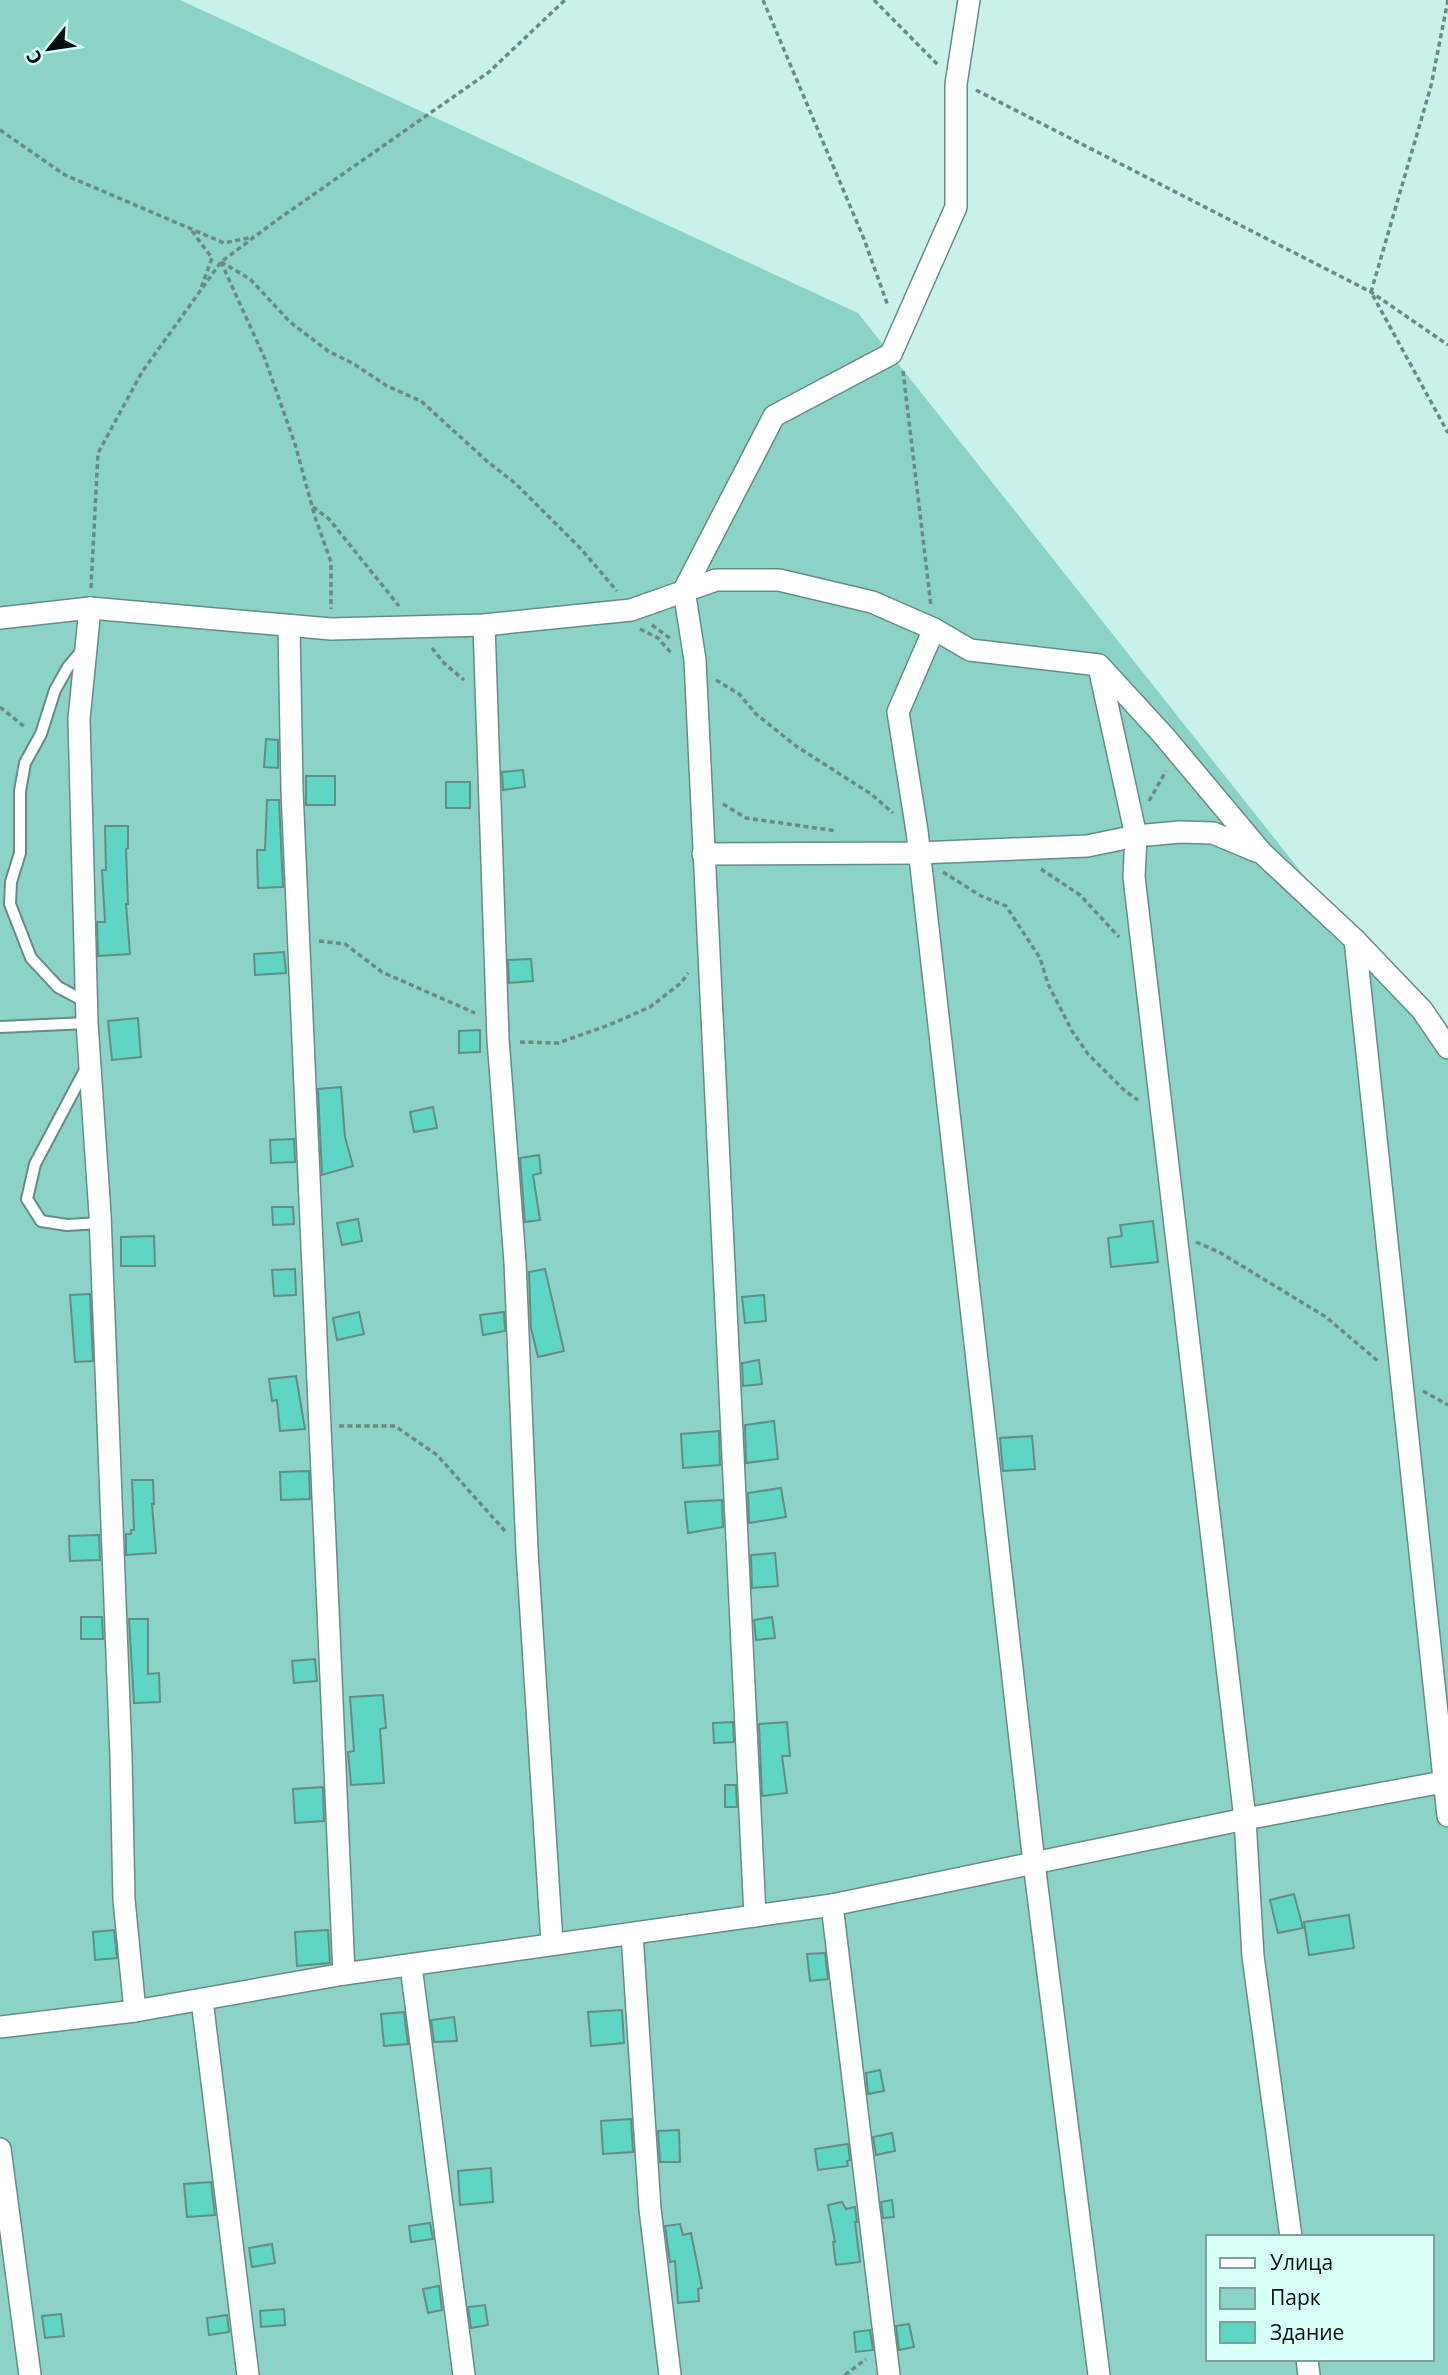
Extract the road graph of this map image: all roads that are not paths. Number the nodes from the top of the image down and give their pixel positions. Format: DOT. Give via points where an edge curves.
graph roads {
  1 [pos="969,0"];
  2 [pos="684,590"];
  3 [pos="90,608"];
  4 [pos="0,618"];
  5 [pos="484,625"];
  6 [pos="289,626"];
  7 [pos="934,629"];
  8 [pos="86,646"];
  9 [pos="1099,665"];
  10 [pos="1136,836"];
  11 [pos="919,853"];
  12 [pos="1262,853"];
  13 [pos="703,854"];
  14 [pos="1355,940"];
  15 [pos="87,1013"];
  16 [pos="0,1027"];
  17 [pos="1448,1048"];
  18 [pos="90,1063"];
  19 [pos="100,1223"];
  20 [pos="1446,1782"];
  21 [pos="1448,1816"];
  22 [pos="1245,1819"];
  23 [pos="1034,1863"];
  24 [pos="832,1905"];
  25 [pos="755,1916"];
  26 [pos="632,1934"];
  27 [pos="552,1943"];
  28 [pos="411,1966"];
  29 [pos="344,1974"];
  30 [pos="202,2000"];
  31 [pos="135,2011"];
  32 [pos="0,2027"];
  33 [pos="0,2148"];
  34 [pos="1291,2235"];
  35 [pos="30,2375"];
  36 [pos="248,2375"];
  37 [pos="464,2375"];
  38 [pos="670,2375"];
  39 [pos="889,2375"];
  40 [pos="1099,2375"];
  1 -- 2 [label="street" via="956,84 956,207 891,354 774,416"];
  2 -- 5 [label="street" via="635,619"];
  2 -- 7 [label="street" via="716,580 779,580 872,602"];
  2 -- 13 [label="street" via="684,659 699,773"];
  3 -- 4 [label="street"];
  3 -- 6 [label="street"];
  3 -- 8 [label="street"];
  5 -- 6 [label="street"];
  5 -- 27 [label="street" via="498,1029"];
  6 -- 29 [label="street" via="298,938"];
  7 -- 9 [label="street" via="970,650"];
  7 -- 11 [label="street" via="898,712"];
  8 -- 15 [label="street" via="79,719"];
  8 -- 15 [label="lane" via="55,690 41,734 25,763 20,853 10,904 31,958"];
  9 -- 10 [label="street"];
  9 -- 12 [label="street"];
  10 -- 11 [label="street" via="1087,846"];
  10 -- 12 [label="street" via="1213,833"];
  10 -- 22 [label="street" via="1134,877"];
  11 -- 13 [label="street"];
  11 -- 23 [label="street"];
  12 -- 14 [label="street"];
  13 -- 25 [label="street"];
  14 -- 17 [label="street" via="1422,1010"];
  14 -- 20 [label="street"];
  15 -- 16 [label="lane"];
  15 -- 18 [label="street"];
  18 -- 19 [label="street"];
  18 -- 19 [label="lane" via="35,1164 27,1199 41,1221"];
  19 -- 31 [label="street" via="124,1900"];
  20 -- 21 [label="street"];
  20 -- 22 [label="street"];
  22 -- 23 [label="street"];
  22 -- 34 [label="street" via="1253,1956"];
  23 -- 24 [label="street"];
  23 -- 40 [label="street"];
  24 -- 25 [label="street"];
  24 -- 39 [label="street"];
  25 -- 26 [label="street"];
  26 -- 27 [label="street"];
  26 -- 38 [label="street" via="650,2209"];
  27 -- 28 [label="street"];
  28 -- 29 [label="street"];
  28 -- 37 [label="street"];
  29 -- 30 [label="street"];
  30 -- 31 [label="street"];
  30 -- 36 [label="street"];
  31 -- 32 [label="street"];
  33 -- 35 [label="street"];
}
